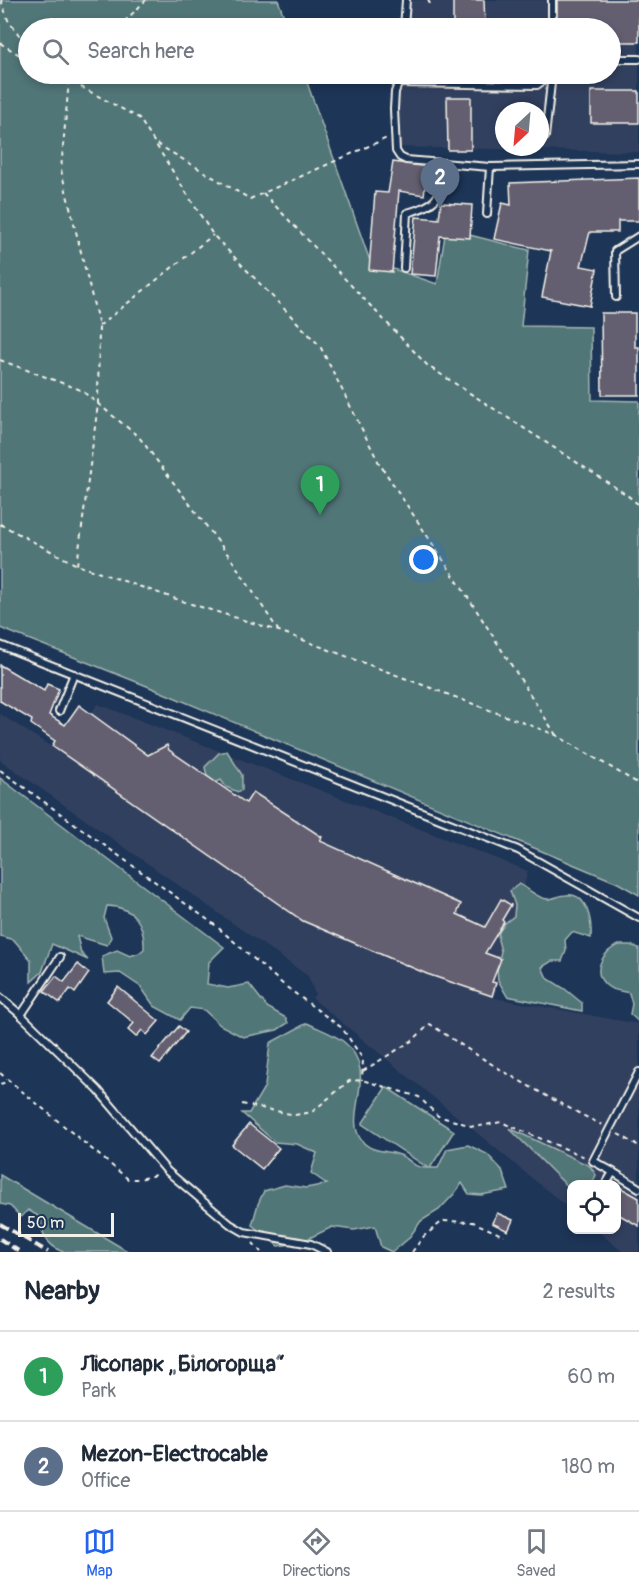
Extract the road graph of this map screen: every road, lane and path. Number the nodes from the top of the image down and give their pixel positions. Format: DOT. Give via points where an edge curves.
graph roads {
  1 [pos="2,0"];
  2 [pos="146,0"];
  3 [pos="405,0"];
  4 [pos="429,0"];
  5 [pos="552,0"];
  6 [pos="432,8"];
  7 [pos="128,18"];
  8 [pos="404,18"];
  9 [pos="552,18"];
  10 [pos="18,34"];
  11 [pos="0,43"];
  12 [pos="18,54"];
  13 [pos="621,59"];
  14 [pos="639,59"];
  15 [pos="69,84"];
  16 [pos="76,84"];
  17 [pos="399,84"];
  18 [pos="491,84"];
  19 [pos="538,84"];
  20 [pos="551,84"];
  21 [pos="549,102"];
  22 [pos="395,134"];
  23 [pos="155,143"];
  24 [pos="444,163"];
  25 [pos="639,164"];
  26 [pos="490,167"];
  27 [pos="263,193"];
  28 [pos="487,214"];
  29 [pos="213,235"];
  30 [pos="639,236"];
  31 [pos="404,268"];
  32 [pos="616,297"];
  33 [pos="99,326"];
  34 [pos="0,360"];
  35 [pos="98,404"];
  36 [pos="639,505"];
  37 [pos="0,524"];
  38 [pos="77,566"];
  39 [pos="279,631"];
  40 [pos="0,645"];
  41 [pos="74,674"];
  42 [pos="59,711"];
  43 [pos="556,735"];
  44 [pos="0,770"];
  45 [pos="639,783"];
  46 [pos="639,918"];
  47 [pos="60,957"];
  48 [pos="0,998"];
  49 [pos="21,1014"];
  50 [pos="362,1072"];
  51 [pos="639,1072"];
  52 [pos="0,1073"];
  53 [pos="362,1080"];
  54 [pos="10,1081"];
  55 [pos="0,1084"];
  56 [pos="242,1104"];
  57 [pos="609,1129"];
  58 [pos="639,1146"];
  59 [pos="593,1161"];
  60 [pos="167,1171"];
  61 [pos="613,1172"];
  62 [pos="609,1180"];
  63 [pos="639,1188"];
  64 [pos="504,1236"];
  65 [pos="327,1252"];
  66 [pos="412,1252"];
  1 -- 10 [label="path" via="8,20"];
  2 -- 7 [label="path"];
  3 -- 8 [label="lane"];
  4 -- 6 [label="path"];
  5 -- 9 [label="lane"];
  11 -- 12 [label="path"];
  13 -- 14 [label="lane"];
  15 -- 33 [label="path" via="61,170"];
  16 -- 23 [label="path" via="140,118"];
  17 -- 22 [label="lane"];
  18 -- 19 [label="lane"];
  20 -- 21 [label="lane"];
  22 -- 24 [label="lane" via="400,157"];
  22 -- 27 [label="path"];
  23 -- 27 [label="path" via="250,199"];
  23 -- 29 [label="path"];
  24 -- 26 [label="lane"];
  24 -- 31 [label="lane" via="441,193 428,207 407,213"];
  25 -- 26 [label="lane"];
  26 -- 28 [label="lane"];
  27 -- 36 [label="path" via="428,366"];
  29 -- 33 [label="path"];
  29 -- 43 [label="path" via="320,346 379,463"];
  30 -- 32 [label="lane" via="615,251"];
  33 -- 35 [label="path"];
  34 -- 35 [label="path" via="81,390"];
  35 -- 38 [label="path"];
  35 -- 39 [label="path" via="139,437 232,560"];
  37 -- 38 [label="path"];
  38 -- 39 [label="path"];
  39 -- 43 [label="path"];
  40 -- 41 [label="lane"];
  41 -- 42 [label="lane"];
  41 -- 46 [label="lane" via="518,850"];
  43 -- 45 [label="path"];
  44 -- 50 [label="path" via="215,925 285,986 342,1028 363,1059"];
  47 -- 49 [label="lane"];
  48 -- 49 [label="lane"];
  49 -- 60 [label="lane" via="98,1090"];
  50 -- 53 [label="path"];
  50 -- 57 [label="path" via="413,1040 430,1024 542,1095"];
  51 -- 57 [label="lane"];
  52 -- 54 [label="path"];
  53 -- 56 [label="path" via="348,1081 312,1112 295,1115"];
  53 -- 59 [label="path" via="419,1097 438,1116 475,1127 501,1122"];
  54 -- 55 [label="path"];
  54 -- 60 [label="path" via="128,1179"];
  57 -- 58 [label="path"];
  57 -- 59 [label="lane"];
  59 -- 61 [label="lane"];
  60 -- 65 [label="lane" via="244,1232 311,1244"];
  61 -- 62 [label="lane"];
  61 -- 63 [label="lane"];
  64 -- 66 [label="path" via="473,1222 443,1221"];
}
